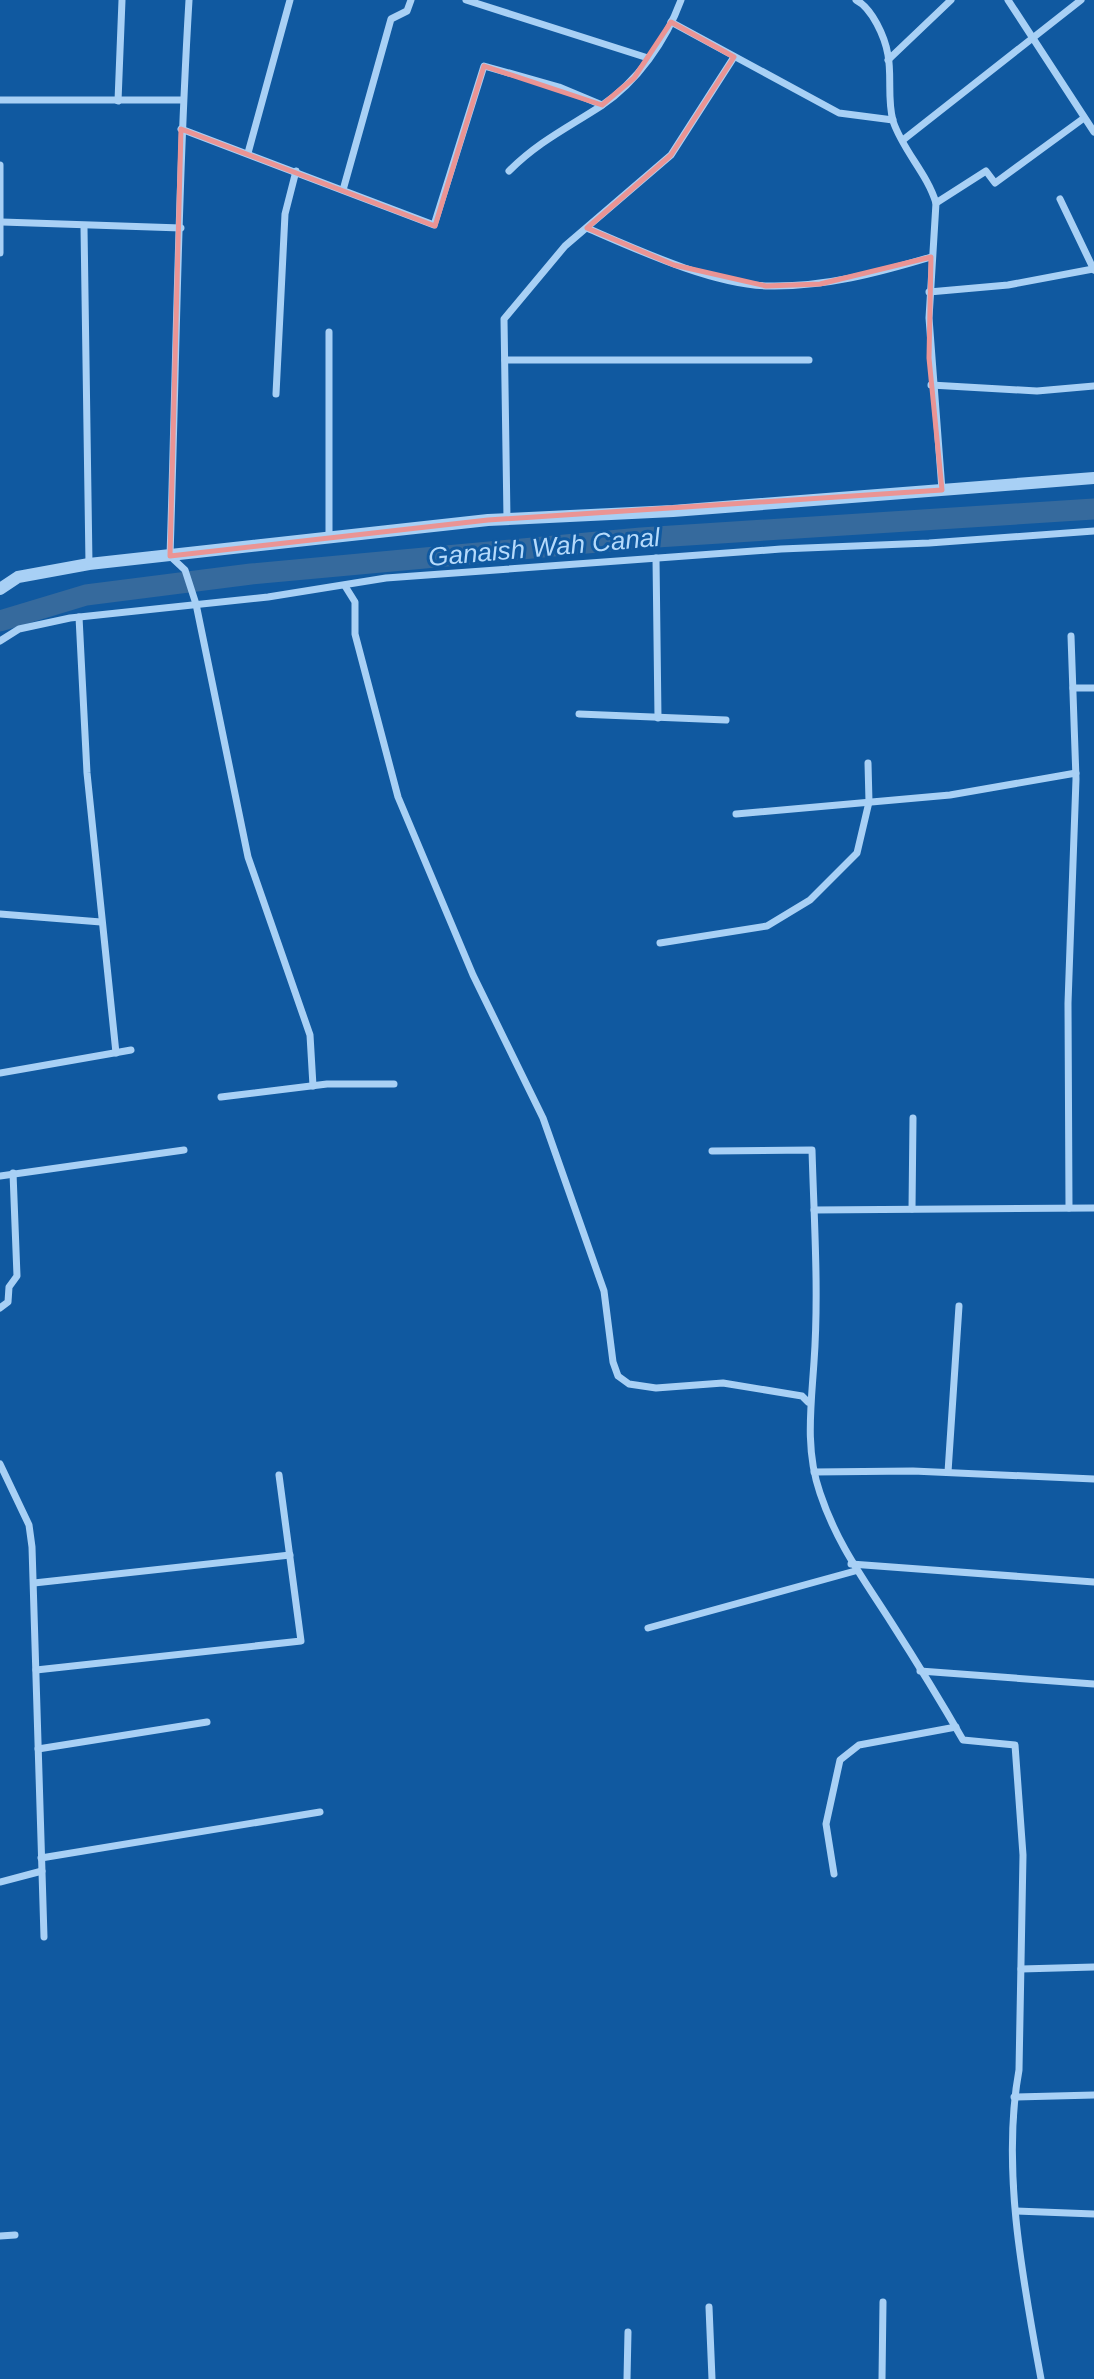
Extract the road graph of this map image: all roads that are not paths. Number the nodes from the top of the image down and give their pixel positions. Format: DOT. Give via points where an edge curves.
graph roads {
  1 [pos="122,0"];
  2 [pos="189,0"];
  3 [pos="290,0"];
  4 [pos="411,0"];
  5 [pos="466,0"];
  6 [pos="681,0"];
  7 [pos="856,0"];
  8 [pos="951,0"];
  9 [pos="1008,0"];
  10 [pos="1081,0"];
  11 [pos="671,22"];
  12 [pos="1031,39"];
  13 [pos="734,57"];
  14 [pos="648,58"];
  15 [pos="888,60"];
  16 [pos="0,100"];
  17 [pos="118,100"];
  18 [pos="183,100"];
  19 [pos="602,105"];
  20 [pos="1084,118"];
  21 [pos="893,121"];
  22 [pos="181,129"];
  23 [pos="1094,132"];
  24 [pos="903,140"];
  25 [pos="248,153"];
  26 [pos="0,165"];
  27 [pos="296,171"];
  28 [pos="509,171"];
  29 [pos="0,181"];
  30 [pos="343,190"];
  31 [pos="1060,199"];
  32 [pos="936,203"];
  33 [pos="2,222"];
  34 [pos="84,227"];
  35 [pos="181,228"];
  36 [pos="587,228"];
  37 [pos="0,253"];
  38 [pos="931,257"];
  39 [pos="1094,269"];
  40 [pos="929,292"];
  41 [pos="330,332"];
  42 [pos="505,360"];
  43 [pos="809,360"];
  44 [pos="932,385"];
  45 [pos="1094,386"];
  46 [pos="276,394"];
  47 [pos="1094,478"];
  48 [pos="942,490"];
  49 [pos="507,519"];
  50 [pos="1094,531"];
  51 [pos="330,539"];
  52 [pos="170,556"];
  53 [pos="656,558"];
  54 [pos="89,564"];
  55 [pos="345,586"];
  56 [pos="0,589"];
  57 [pos="194,600"];
  58 [pos="79,617"];
  59 [pos="1071,636"];
  60 [pos="0,641"];
  61 [pos="1073,688"];
  62 [pos="1094,688"];
  63 [pos="579,714"];
  64 [pos="658,718"];
  65 [pos="726,720"];
  66 [pos="868,763"];
  67 [pos="1076,773"];
  68 [pos="869,802"];
  69 [pos="736,814"];
  70 [pos="0,914"];
  71 [pos="101,922"];
  72 [pos="660,943"];
  73 [pos="131,1050"];
  74 [pos="117,1053"];
  75 [pos="0,1073"];
  76 [pos="394,1084"];
  77 [pos="313,1086"];
  78 [pos="221,1097"];
  79 [pos="913,1118"];
  80 [pos="184,1150"];
  81 [pos="712,1151"];
  82 [pos="13,1173"];
  83 [pos="0,1176"];
  84 [pos="1069,1208"];
  85 [pos="1094,1208"];
  86 [pos="912,1209"];
  87 [pos="814,1210"];
  88 [pos="959,1306"];
  89 [pos="0,1308"];
  90 [pos="808,1402"];
  91 [pos="0,1464"];
  92 [pos="814,1472"];
  93 [pos="948,1472"];
  94 [pos="279,1475"];
  95 [pos="1094,1479"];
  96 [pos="290,1555"];
  97 [pos="853,1568"];
  98 [pos="1094,1582"];
  99 [pos="34,1583"];
  100 [pos="648,1628"];
  101 [pos="36,1670"];
  102 [pos="920,1671"];
  103 [pos="1094,1684"];
  104 [pos="207,1722"];
  105 [pos="956,1727"];
  106 [pos="38,1749"];
  107 [pos="320,1812"];
  108 [pos="41,1858"];
  109 [pos="42,1871"];
  110 [pos="834,1874"];
  111 [pos="0,1882"];
  112 [pos="44,1937"];
  113 [pos="1094,1967"];
  114 [pos="1021,1969"];
  115 [pos="1094,2095"];
  116 [pos="1014,2097"];
  117 [pos="1016,2211"];
  118 [pos="1094,2214"];
  119 [pos="15,2235"];
  120 [pos="0,2236"];
  121 [pos="883,2302"];
  122 [pos="709,2307"];
  123 [pos="628,2332"];
  124 [pos="627,2379"];
  125 [pos="712,2379"];
  126 [pos="882,2379"];
  127 [pos="1041,2379"];
  1 -- 17 [label="street"];
  2 -- 18 [label="street"];
  3 -- 25 [label="street"];
  4 -- 30 [label="street" via="407,11 391,19"];
  5 -- 14 [label="street"];
  6 -- 11 [label="street"];
  7 -- 15 [label="street" via="867,6"];
  8 -- 15 [label="street"];
  9 -- 12 [label="street"];
  10 -- 12 [label="street"];
  11 -- 13 [label="street"];
  11 -- 14 [label="street"];
  12 -- 20 [label="street"];
  12 -- 24 [label="street"];
  13 -- 21 [label="street" via="839,113"];
  13 -- 36 [label="street" via="671,155"];
  14 -- 19 [label="street" via="634,78"];
  15 -- 21 [label="street"];
  16 -- 17 [label="street"];
  17 -- 18 [label="street"];
  18 -- 22 [label="street"];
  19 -- 28 [label="street" via="548,136"];
  19 -- 30 [label="street" via="484,66 434,225"];
  20 -- 23 [label="street"];
  20 -- 32 [label="street" via="995,183 986,171"];
  21 -- 24 [label="street"];
  22 -- 25 [label="street"];
  22 -- 35 [label="street"];
  24 -- 32 [label="street"];
  25 -- 27 [label="street"];
  26 -- 29 [label="street"];
  27 -- 30 [label="street"];
  27 -- 46 [label="street" via="285,214"];
  29 -- 33 [label="street"];
  31 -- 39 [label="street"];
  32 -- 38 [label="street"];
  33 -- 34 [label="street"];
  33 -- 37 [label="street"];
  34 -- 35 [label="street"];
  34 -- 54 [label="street"];
  35 -- 52 [label="street"];
  36 -- 38 [label="street" via="674,265 766,286 820,284"];
  36 -- 42 [label="street" via="565,246 504,319"];
  38 -- 40 [label="street"];
  39 -- 40 [label="street" via="1008,285"];
  40 -- 44 [label="street"];
  41 -- 51 [label="street"];
  42 -- 43 [label="street"];
  42 -- 49 [label="street"];
  44 -- 45 [label="street" via="1037,391"];
  44 -- 48 [label="street"];
  47 -- 48 [label="street"];
  48 -- 49 [label="street"];
  49 -- 51 [label="street"];
  50 -- 53 [label="street"];
  51 -- 52 [label="street"];
  52 -- 54 [label="street"];
  52 -- 57 [label="street" via="185,570"];
  53 -- 55 [label="street"];
  53 -- 64 [label="street"];
  54 -- 56 [label="street" via="18,577"];
  55 -- 57 [label="street"];
  55 -- 90 [label="street" via="355,602 355,634 398,797 473,975 543,1118 604,1291 612,1362 618,1376 629,1384 656,1388 723,1383 802,1396"];
  57 -- 58 [label="street"];
  57 -- 77 [label="street" via="248,857 310,1035"];
  58 -- 60 [label="street" via="19,629"];
  58 -- 71 [label="street"];
  59 -- 61 [label="street"];
  61 -- 62 [label="street"];
  61 -- 67 [label="street"];
  63 -- 64 [label="street"];
  64 -- 65 [label="street"];
  66 -- 68 [label="street"];
  67 -- 68 [label="street"];
  67 -- 84 [label="street" via="1068,1003"];
  68 -- 69 [label="street"];
  68 -- 72 [label="street" via="857,853 810,900 767,926"];
  70 -- 71 [label="street"];
  71 -- 74 [label="street"];
  73 -- 74 [label="street"];
  74 -- 75 [label="street"];
  76 -- 77 [label="street"];
  77 -- 78 [label="street"];
  79 -- 86 [label="street"];
  80 -- 82 [label="street"];
  81 -- 87 [label="street" via="812,1150"];
  82 -- 83 [label="street"];
  82 -- 89 [label="street" via="17,1276 9,1287 8,1302"];
  84 -- 85 [label="street"];
  84 -- 86 [label="street"];
  86 -- 87 [label="street"];
  87 -- 90 [label="street" via="814,1362"];
  88 -- 93 [label="street"];
  90 -- 92 [label="street"];
  91 -- 99 [label="street" via="29,1525"];
  92 -- 93 [label="street"];
  92 -- 97 [label="street" via="839,1543"];
  93 -- 95 [label="street"];
  94 -- 96 [label="street"];
  96 -- 99 [label="street"];
  96 -- 101 [label="street" via="301,1641"];
  97 -- 98 [label="street"];
  97 -- 100 [label="street"];
  97 -- 102 [label="street"];
  99 -- 101 [label="street"];
  101 -- 106 [label="street"];
  102 -- 103 [label="street"];
  102 -- 105 [label="street"];
  104 -- 106 [label="street"];
  105 -- 110 [label="street" via="859,1745 840,1760 826,1824"];
  105 -- 114 [label="street" via="963,1740 1016,1745 1023,1855"];
  106 -- 108 [label="street"];
  107 -- 108 [label="street"];
  108 -- 109 [label="street"];
  109 -- 111 [label="street"];
  109 -- 112 [label="street"];
  113 -- 114 [label="street"];
  114 -- 116 [label="street" via="1019,2070"];
  115 -- 116 [label="street"];
  116 -- 117 [label="street"];
  117 -- 118 [label="street"];
  117 -- 127 [label="street"];
  119 -- 120 [label="street"];
  121 -- 126 [label="street"];
  122 -- 125 [label="street"];
  123 -- 124 [label="street"];
}
